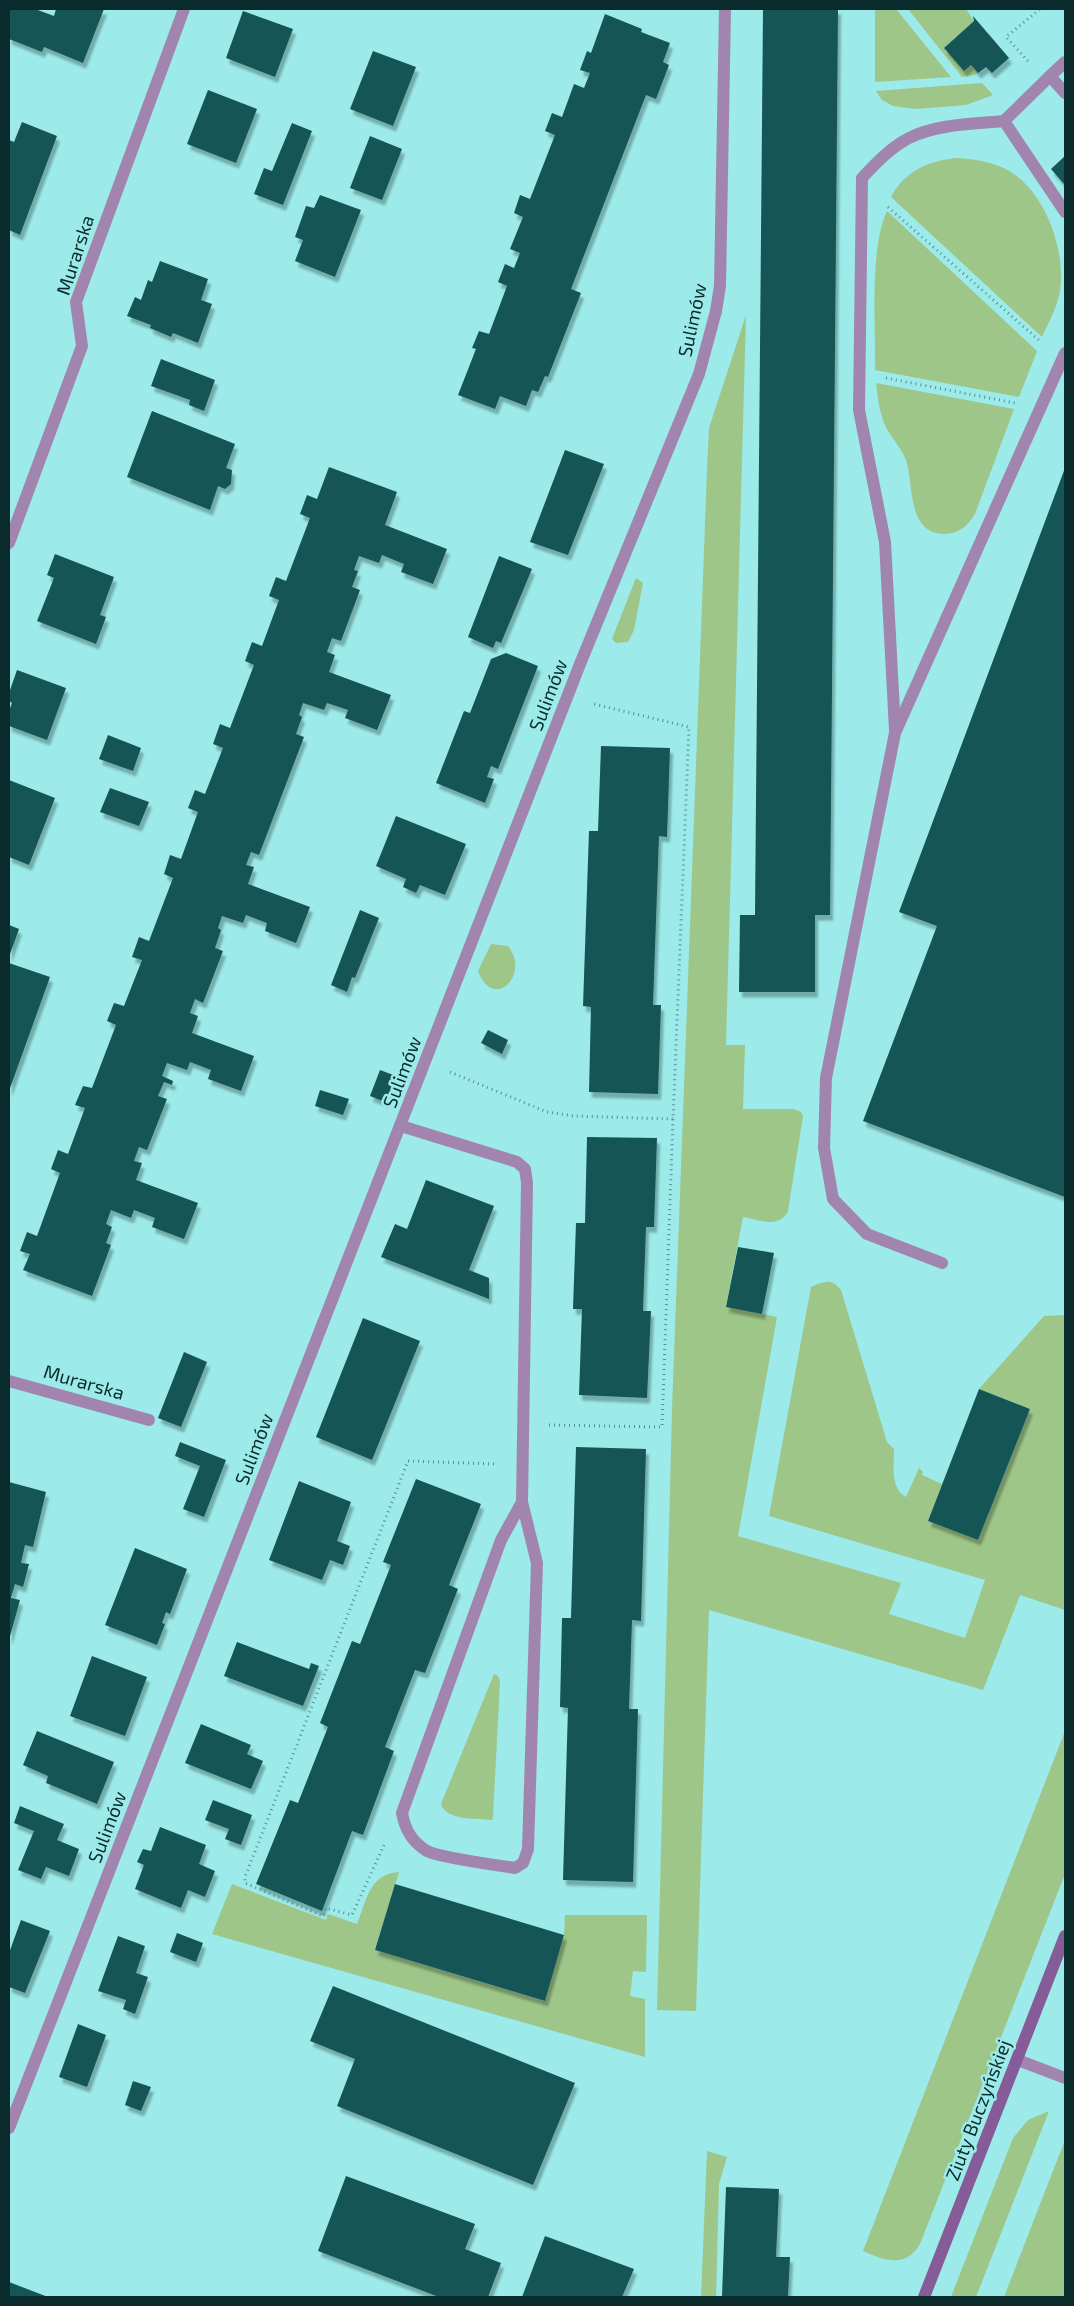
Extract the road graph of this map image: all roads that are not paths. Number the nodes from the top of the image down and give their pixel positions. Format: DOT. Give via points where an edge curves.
graph roads {
  1 [pos="184,9"];
  2 [pos="725,9"];
  3 [pos="1065,62"];
  4 [pos="1048,78"];
  5 [pos="1065,93"];
  6 [pos="1004,121"];
  7 [pos="1065,212"];
  8 [pos="1064,357"];
  9 [pos="9,543"];
  10 [pos="896,733"];
  11 [pos="401,1126"];
  12 [pos="942,1263"];
  13 [pos="9,1381"];
  14 [pos="149,1420"];
  15 [pos="522,1502"];
  16 [pos="1065,1936"];
  17 [pos="1018,2060"];
  18 [pos="1065,2078"];
  19 [pos="9,2128"];
  20 [pos="924,2297"];
  1 -- 9 [label="street, Murarska" via="76,302 82,346"];
  2 -- 11 [label="street, Sulimów" via="720,286 699,374 566,698"];
  3 -- 4 [label="street"];
  4 -- 5 [label="street"];
  4 -- 6 [label="street"];
  6 -- 7 [label="street"];
  6 -- 10 [label="street" via="935,129 909,138 884,155 862,178 859,410 885,542"];
  8 -- 10 [label="street"];
  10 -- 12 [label="street" via="826,1078 824,1148 833,1200 867,1234"];
  11 -- 15 [label="street" via="509,1159 525,1169"];
  11 -- 19 [label="street, Sulimów"];
  13 -- 14 [label="street, Murarska"];
  15 -- 15 [label="street" via="538,1564 528,1849 523,1863 515,1868 429,1852 416,1843 405,1828 402,1813 501,1540"];
  16 -- 17 [label="main road, Ziuty Buczyńskiej"];
  17 -- 18 [label="street"];
  17 -- 20 [label="main road, Ziuty Buczyńskiej"];
}
